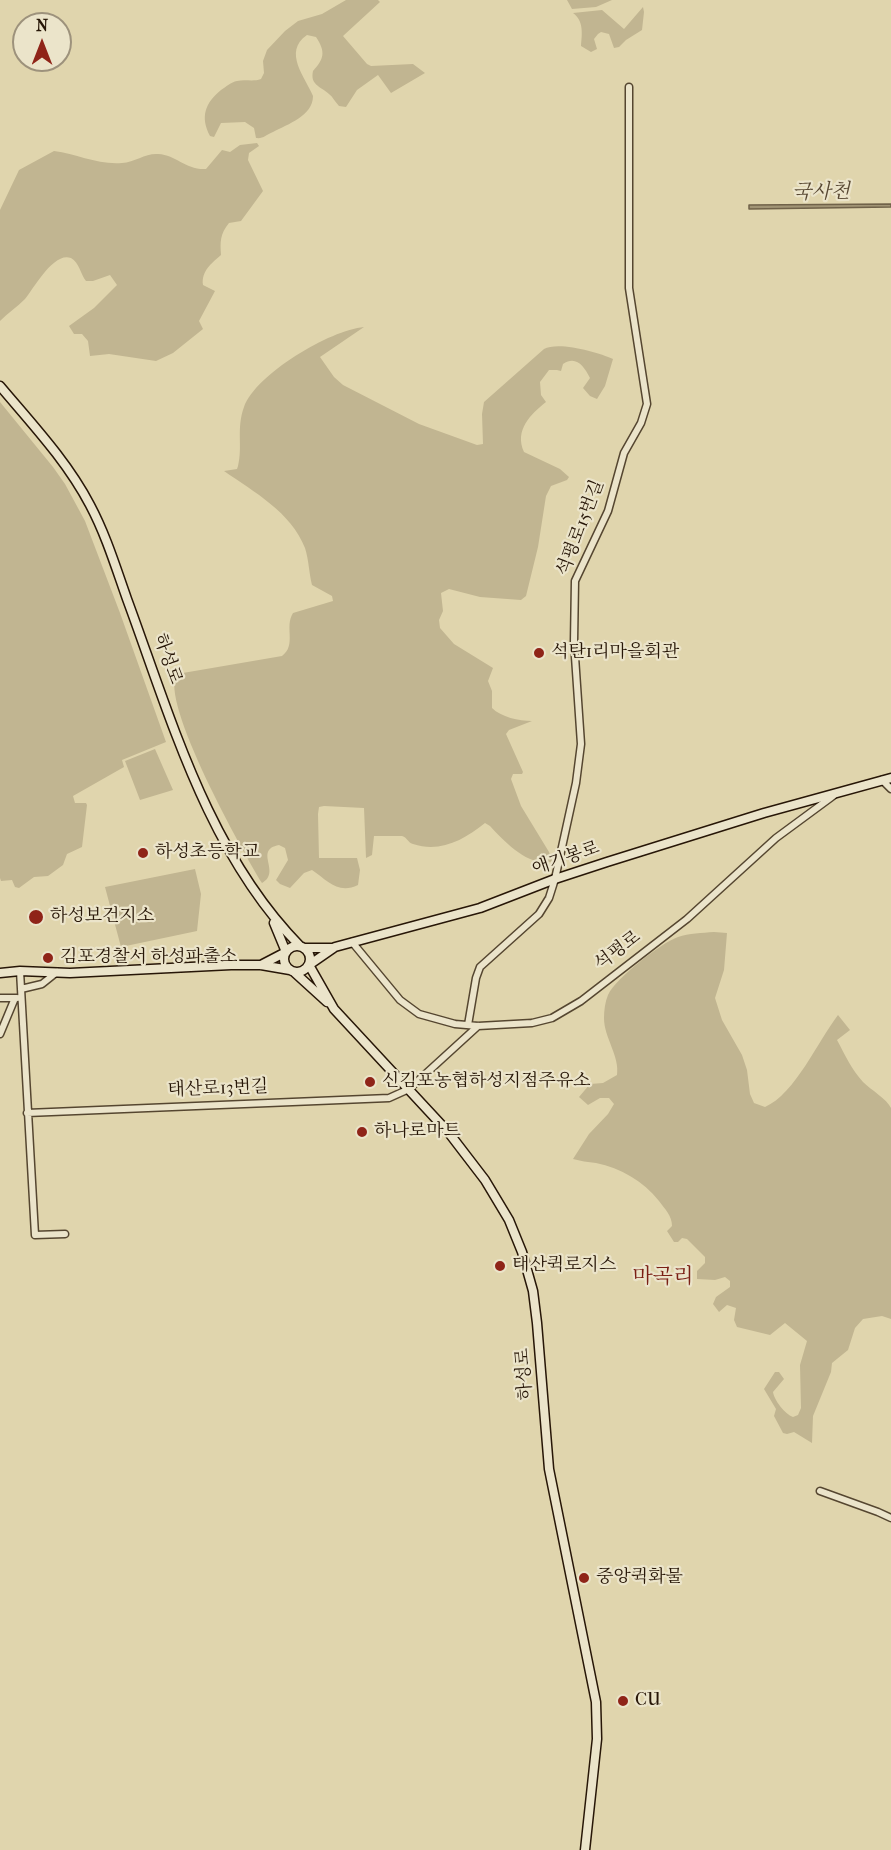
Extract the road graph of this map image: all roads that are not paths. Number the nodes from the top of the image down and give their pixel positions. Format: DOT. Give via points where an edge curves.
graph roads {
  1 [pos="629,87"];
  2 [pos="0,386"];
  3 [pos="887,779"];
  4 [pos="891,789"];
  5 [pos="838,792"];
  6 [pos="555,879"];
  7 [pos="272,916"];
  8 [pos="352,942"];
  9 [pos="302,947"];
  10 [pos="335,947"];
  11 [pos="286,952"];
  12 [pos="309,964"];
  13 [pos="261,965"];
  14 [pos="20,971"];
  15 [pos="292,971"];
  16 [pos="57,972"];
  17 [pos="0,973"];
  18 [pos="21,989"];
  19 [pos="0,998"];
  20 [pos="18,998"];
  21 [pos="334,1008"];
  22 [pos="468,1025"];
  23 [pos="478,1026"];
  24 [pos="0,1034"];
  25 [pos="409,1089"];
  26 [pos="27,1113"];
  27 [pos="65,1234"];
  28 [pos="820,1491"];
  29 [pos="891,1518"];
  30 [pos="585,1850"];
  1 -- 6 [label="street, 석평로15번길" via="629,288 647,404 624,453 608,511 575,581 573,630 580,744 576,783"];
  2 -- 7 [label="street, 하성로" via="63,461 91,506 205,803 235,860"];
  3 -- 4 [label="street"];
  3 -- 5 [label="street, 석평로"];
  5 -- 6 [label="street, 애기봉로"];
  5 -- 23 [label="street, 석평로" via="776,838 687,920 566,1011 532,1023"];
  6 -- 8 [label="street, 애기봉로" via="480,908"];
  6 -- 22 [label="street, 석평로15번길" via="539,914 480,967"];
  7 -- 9 [label="street, 하성로"];
  7 -- 11 [label="street"];
  8 -- 10 [label="street, 애기봉로"];
  8 -- 22 [label="street, 석평로" via="410,1009 431,1018"];
  9 -- 10 [label="street"];
  9 -- 11 [label="street"];
  9 -- 12 [label="street" via="309,955"];
  10 -- 12 [label="street, 애기봉로"];
  11 -- 13 [label="street"];
  11 -- 15 [label="street" via="284,963"];
  12 -- 15 [label="street" via="303,970"];
  12 -- 21 [label="street, 하성로"];
  13 -- 15 [label="street"];
  13 -- 16 [label="street"];
  14 -- 16 [label="street"];
  14 -- 17 [label="street"];
  14 -- 18 [label="street"];
  15 -- 21 [label="street"];
  16 -- 18 [label="street" via="42,984"];
  18 -- 20 [label="street"];
  19 -- 20 [label="street"];
  20 -- 24 [label="street"];
  20 -- 26 [label="street"];
  21 -- 25 [label="street, 하성로"];
  22 -- 23 [label="street, 석평로"];
  23 -- 25 [label="street"];
  25 -- 26 [label="street, 태산로13번길" via="388,1098"];
  25 -- 30 [label="street, 하성로" via="495,1194 528,1271 537,1323 549,1469 596,1702 597,1739"];
  26 -- 27 [label="street" via="35,1235"];
  28 -- 29 [label="street"];
}
